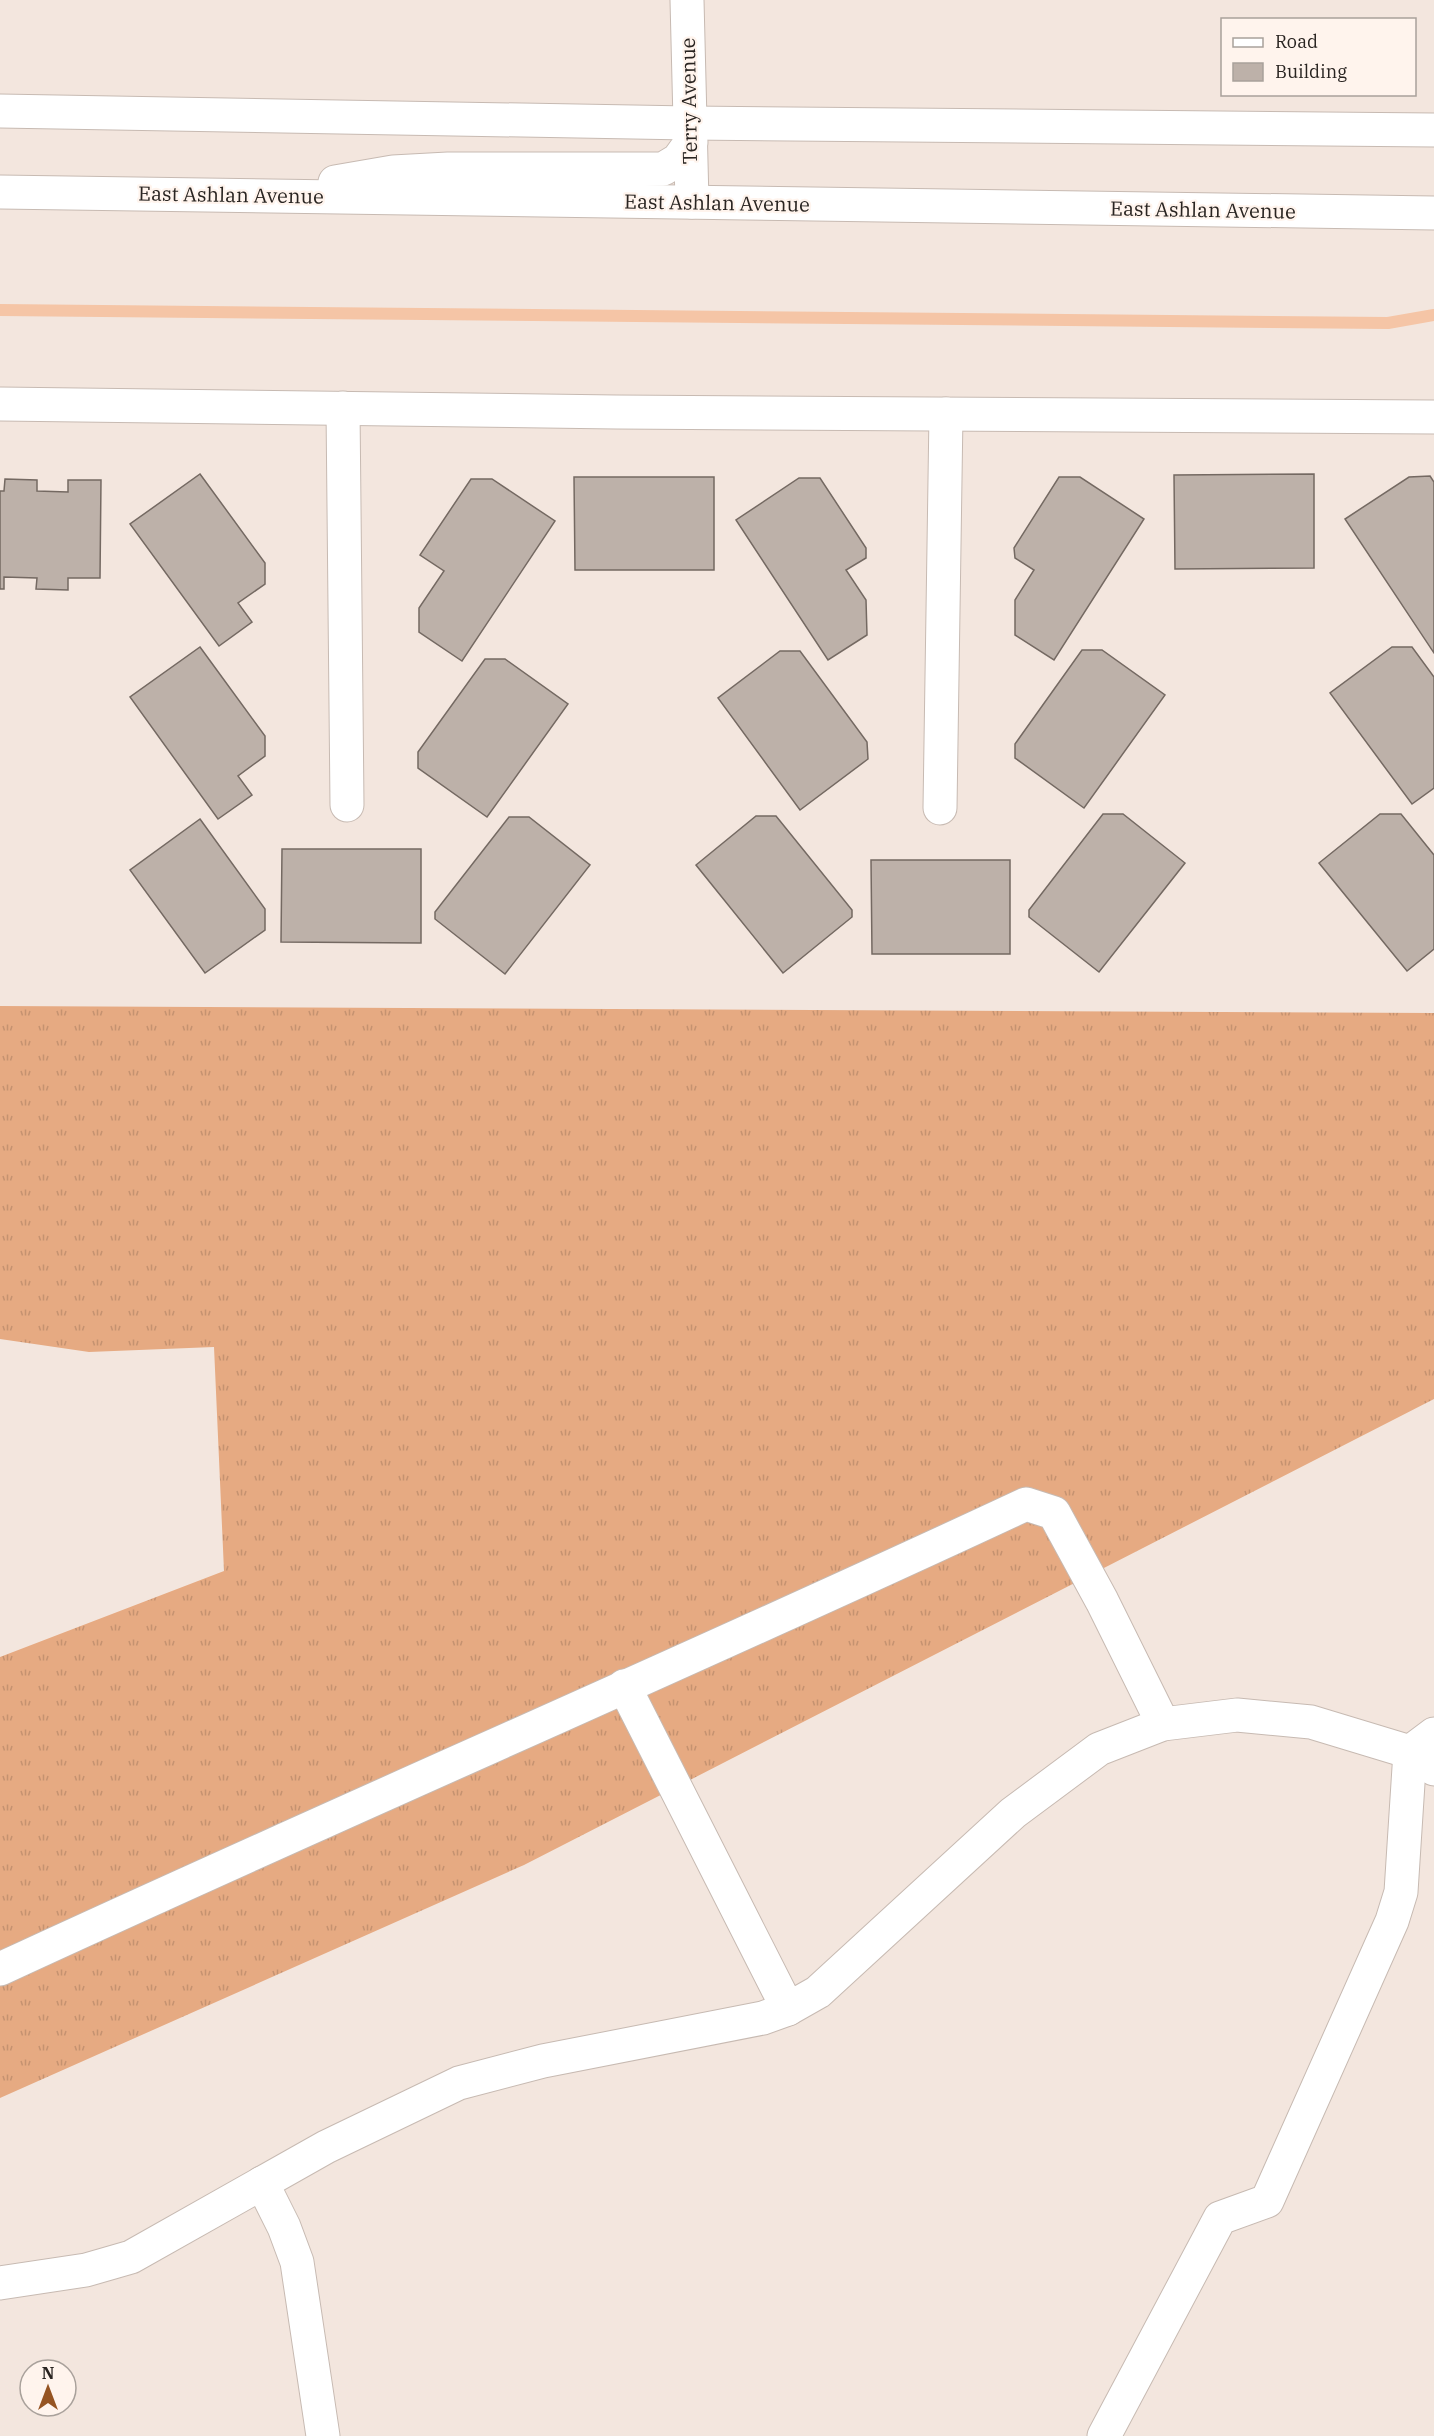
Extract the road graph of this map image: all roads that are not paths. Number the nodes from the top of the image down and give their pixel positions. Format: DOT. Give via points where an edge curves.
graph roads {
  1 [pos="687,0"];
  2 [pos="0,111"];
  3 [pos="1434,130"];
  4 [pos="690,132"];
  5 [pos="0,192"];
  6 [pos="260,195"];
  7 [pos="692,202"];
  8 [pos="1434,213"];
  9 [pos="0,404"];
  10 [pos="344,408"];
  11 [pos="946,414"];
  12 [pos="1434,417"];
  13 [pos="347,805"];
  14 [pos="940,808"];
  15 [pos="624,1686"];
  16 [pos="1162,1724"];
  17 [pos="1426,1752"];
  18 [pos="0,1969"];
  19 [pos="788,2009"];
  20 [pos="262,2182"];
  21 [pos="0,2283"];
  22 [pos="323,2436"];
  23 [pos="1104,2436"];
  1 -- 4 [label="street, Terry Avenue"];
  2 -- 4 [label="street"];
  3 -- 4 [label="street"];
  4 -- 6 [label="street" via="678,160 663,169 393,172"];
  4 -- 7 [label="street, Terry Avenue"];
  5 -- 6 [label="street, East Ashlan Avenue"];
  6 -- 7 [label="street, East Ashlan Avenue"];
  7 -- 8 [label="street, East Ashlan Avenue"];
  9 -- 10 [label="street"];
  10 -- 11 [label="street"];
  10 -- 13 [label="street"];
  11 -- 12 [label="street"];
  11 -- 14 [label="street"];
  15 -- 16 [label="street" via="1026,1504 1054,1513"];
  15 -- 18 [label="street"];
  15 -- 19 [label="street"];
  16 -- 17 [label="street" via="1237,1715 1311,1722"];
  16 -- 19 [label="street" via="1099,1749 1013,1813 818,1992"];
  17 -- 23 [label="street" via="1401,1892 1392,1921 1267,2201 1220,2218"];
  19 -- 20 [label="street" via="763,2018 543,2061 459,2083"];
  20 -- 21 [label="street" via="131,2257 86,2270"];
  20 -- 22 [label="street" via="297,2262"];
}
